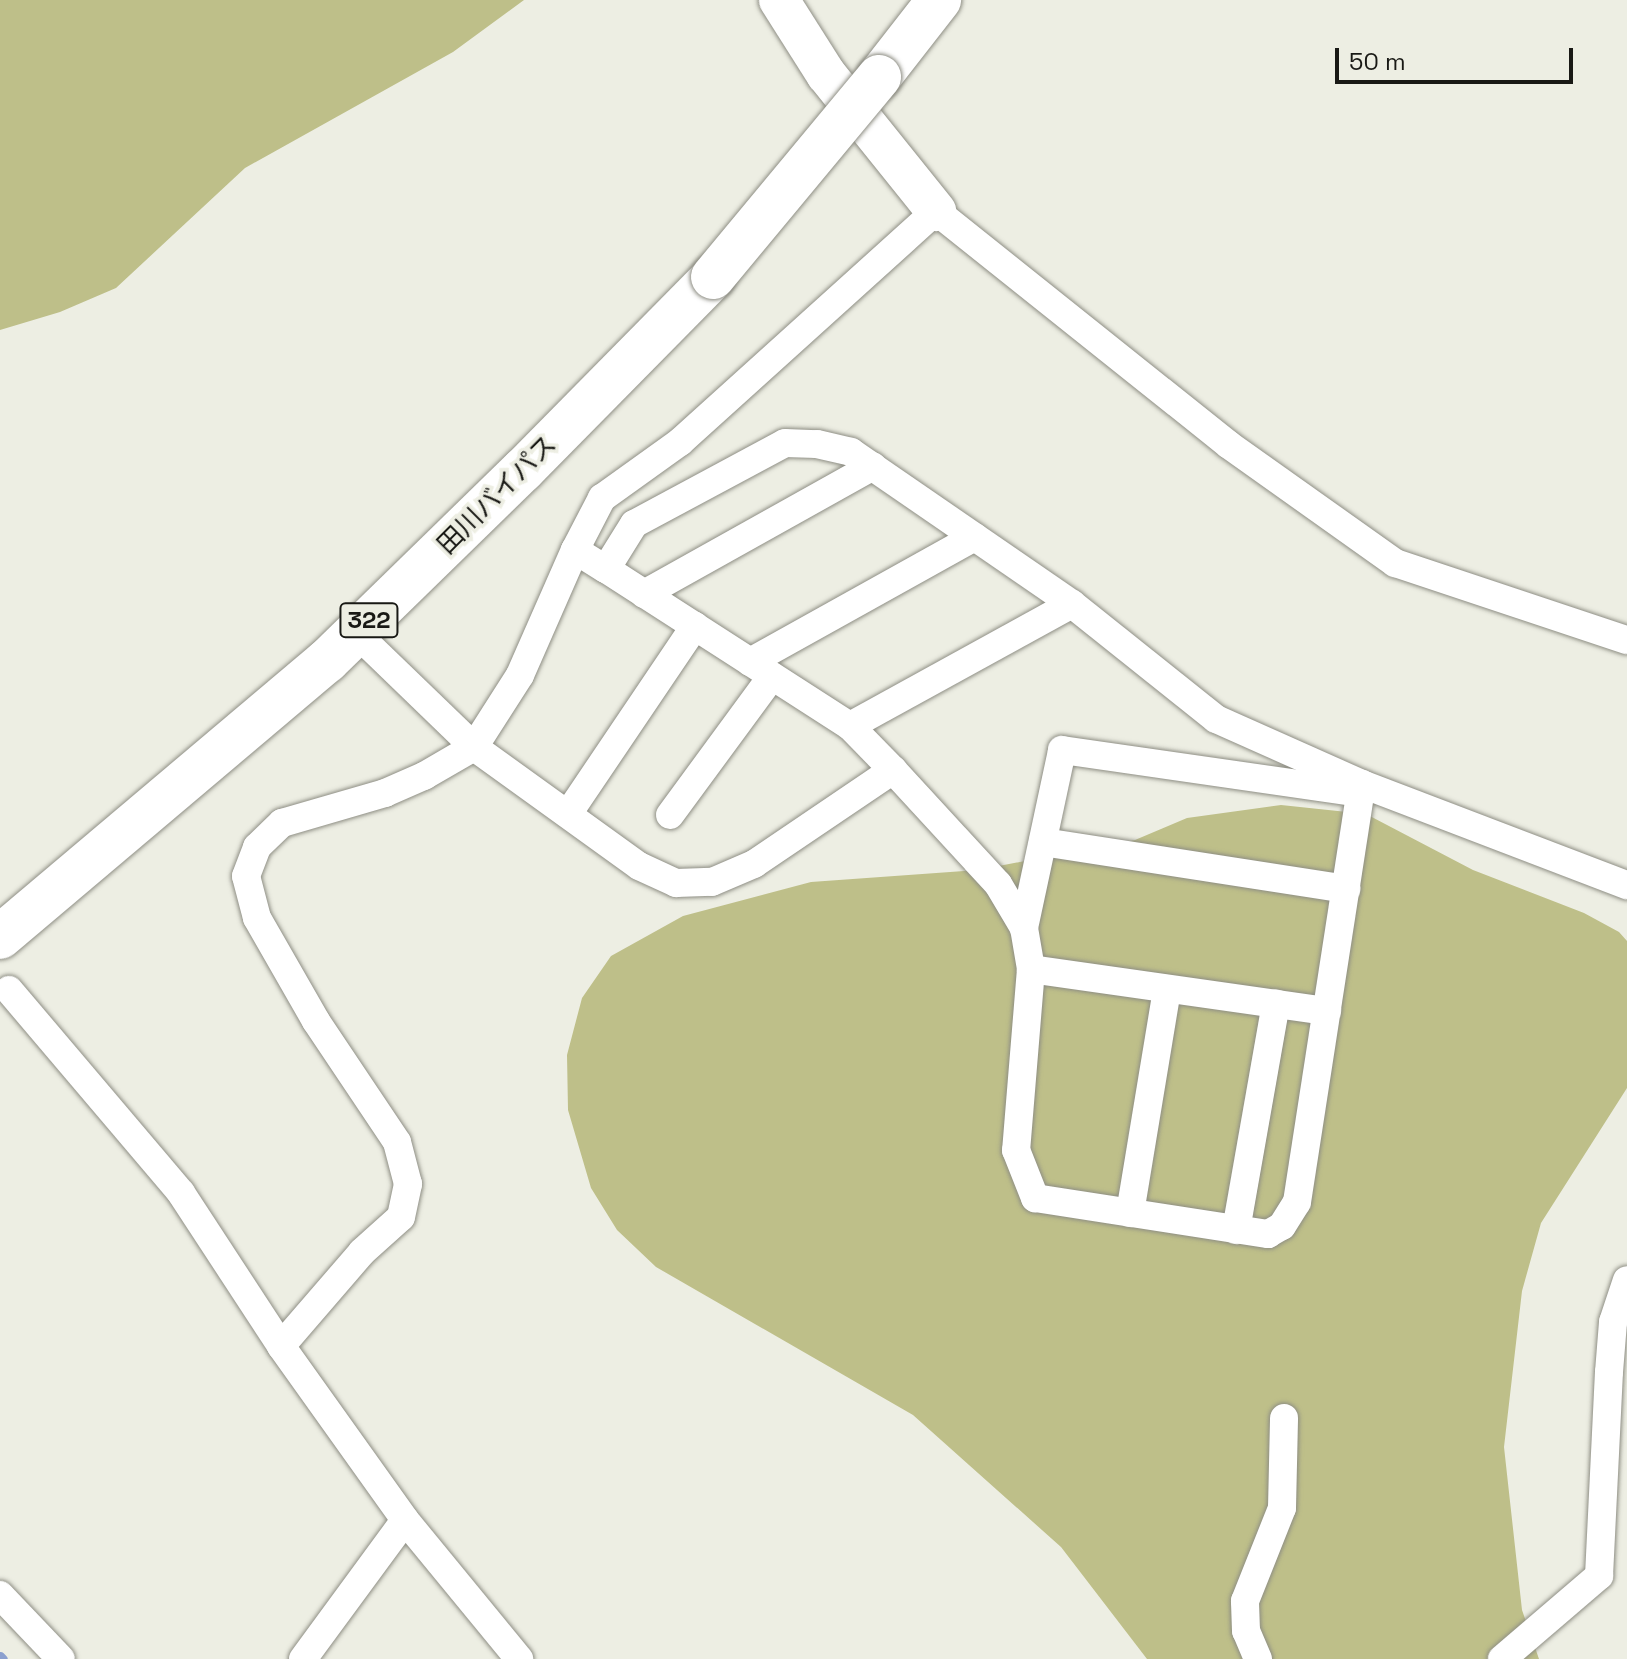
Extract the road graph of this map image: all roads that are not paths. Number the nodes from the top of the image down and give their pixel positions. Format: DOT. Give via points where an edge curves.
graph roads {
  1 [pos="779,0"];
  2 [pos="939,0"];
  3 [pos="936,211"];
  4 [pos="873,466"];
  5 [pos="975,537"];
  6 [pos="575,550"];
  7 [pos="606,569"];
  8 [pos="644,594"];
  9 [pos="1072,604"];
  10 [pos="695,626"];
  11 [pos="356,633"];
  12 [pos="1627,640"];
  13 [pos="761,669"];
  14 [pos="850,726"];
  15 [pos="474,747"];
  16 [pos="893,770"];
  17 [pos="1362,789"];
  18 [pos="568,814"];
  19 [pos="670,815"];
  20 [pos="1043,842"];
  21 [pos="1627,885"];
  22 [pos="1346,889"];
  23 [pos="1024,928"];
  24 [pos="0,937"];
  25 [pos="1031,969"];
  26 [pos="1167,989"];
  27 [pos="9,990"];
  28 [pos="1276,1004"];
  29 [pos="1327,1011"];
  30 [pos="1130,1213"];
  31 [pos="1236,1230"];
  32 [pos="1627,1280"];
  33 [pos="281,1346"];
  34 [pos="1284,1418"];
  35 [pos="405,1520"];
  36 [pos="0,1595"];
  37 [pos="61,1659"];
  38 [pos="303,1659"];
  39 [pos="519,1659"];
  40 [pos="1258,1659"];
  41 [pos="1502,1659"];
  1 -- 3 [label="street" via="826,74"];
  2 -- 11 [label="highway, 田川バイパス / 322, bridge" via="713,277"];
  3 -- 6 [label="street" via="680,442 602,498"];
  3 -- 12 [label="street" via="1229,445 1395,563"];
  4 -- 5 [label="street"];
  4 -- 7 [label="street" via="851,452 785,443 634,524"];
  4 -- 8 [label="street"];
  5 -- 9 [label="street"];
  5 -- 13 [label="street"];
  6 -- 7 [label="street"];
  6 -- 15 [label="street" via="520,675"];
  7 -- 8 [label="street"];
  8 -- 10 [label="street"];
  9 -- 14 [label="street"];
  9 -- 17 [label="street" via="1216,719"];
  10 -- 13 [label="street"];
  10 -- 18 [label="street"];
  11 -- 15 [label="street"];
  11 -- 24 [label="highway, 田川バイパス / 322"];
  13 -- 14 [label="street"];
  13 -- 19 [label="street"];
  14 -- 16 [label="street"];
  15 -- 18 [label="street"];
  15 -- 33 [label="street" via="385,793 282,823 257,847 246,876 257,918 323,1032 397,1142 408,1184 401,1217 362,1252"];
  16 -- 18 [label="street" via="754,864 712,882 676,883 639,866"];
  16 -- 23 [label="street" via="998,884"];
  17 -- 20 [label="street" via="1062,750"];
  17 -- 21 [label="street"];
  17 -- 22 [label="street"];
  20 -- 22 [label="street"];
  20 -- 23 [label="street"];
  22 -- 29 [label="street"];
  23 -- 25 [label="street"];
  25 -- 26 [label="street"];
  25 -- 30 [label="street" via="1016,1150 1035,1198"];
  26 -- 28 [label="street"];
  26 -- 30 [label="street"];
  27 -- 33 [label="street" via="181,1193"];
  28 -- 29 [label="street"];
  28 -- 31 [label="street"];
  29 -- 31 [label="street" via="1297,1202 1282,1226 1268,1234"];
  30 -- 31 [label="street"];
  32 -- 41 [label="street" via="1613,1322 1599,1576"];
  33 -- 35 [label="street"];
  34 -- 40 [label="street" via="1282,1508 1245,1601 1246,1631"];
  35 -- 38 [label="street"];
  35 -- 39 [label="street"];
  36 -- 37 [label="street"];
}
